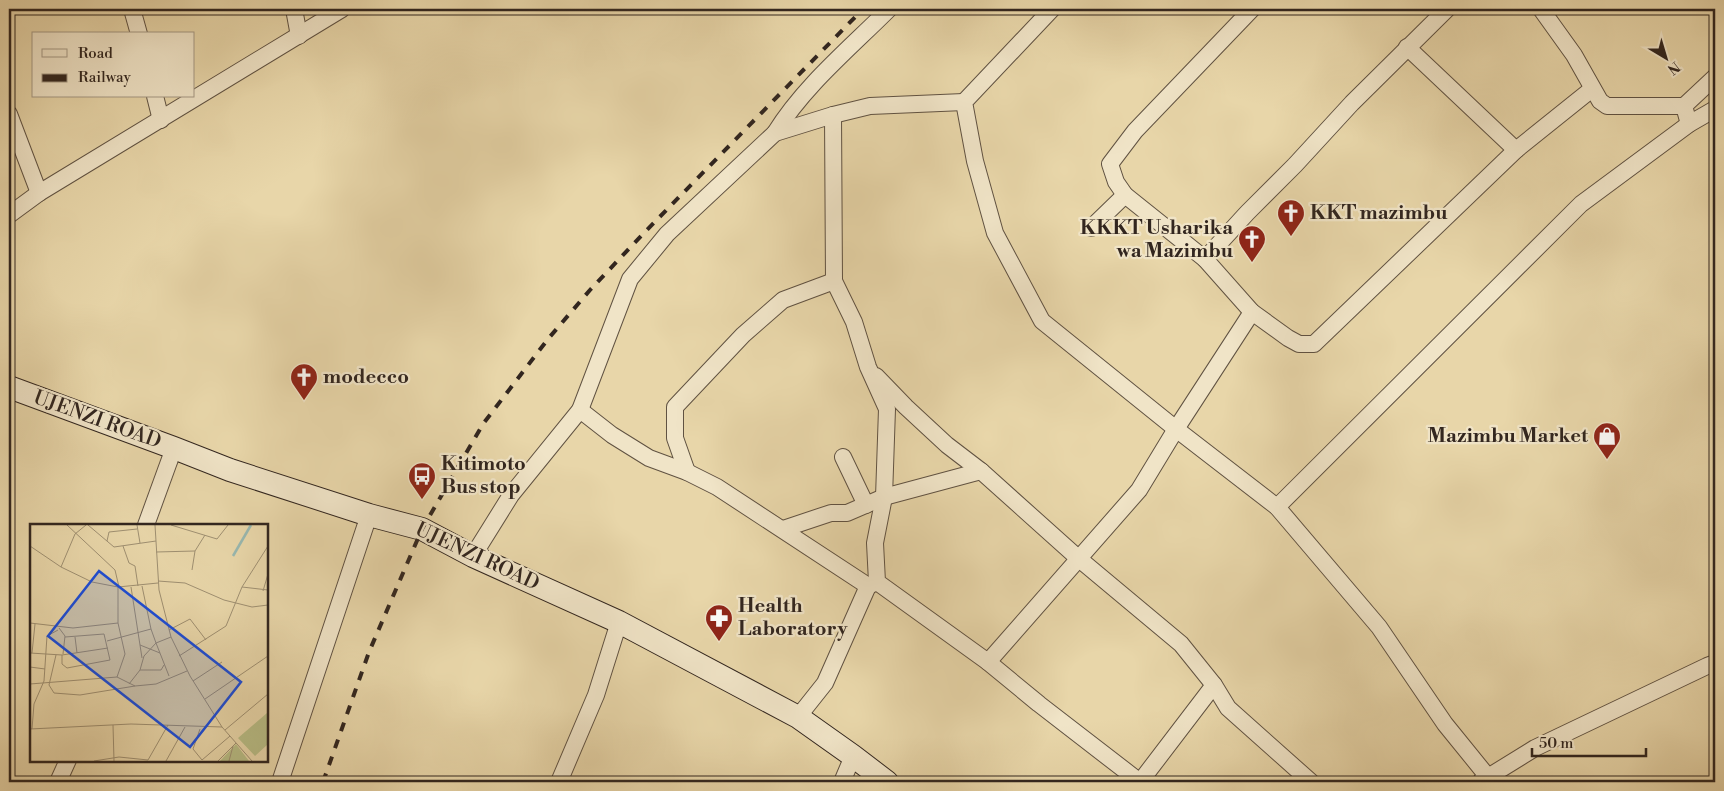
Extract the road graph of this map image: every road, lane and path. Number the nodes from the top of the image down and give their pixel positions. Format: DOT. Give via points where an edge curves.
graph roads {
  1 [pos="132,9"];
  2 [pos="294,9"];
  3 [pos="342,9"];
  4 [pos="889,9"];
  5 [pos="1052,9"];
  6 [pos="1252,9"];
  7 [pos="1447,9"];
  8 [pos="1541,9"];
  9 [pos="138,32"];
  10 [pos="299,36"];
  11 [pos="1407,47"];
  12 [pos="1715,77"];
  13 [pos="1592,89"];
  14 [pos="156,98"];
  15 [pos="964,102"];
  16 [pos="1684,106"];
  17 [pos="1715,109"];
  18 [pos="9,114"];
  19 [pos="833,115"];
  20 [pos="161,120"];
  21 [pos="1688,124"];
  22 [pos="776,133"];
  23 [pos="1516,150"];
  24 [pos="39,193"];
  25 [pos="1125,195"];
  26 [pos="9,215"];
  27 [pos="1092,228"];
  28 [pos="1205,259"];
  29 [pos="834,281"];
  30 [pos="1252,312"];
  31 [pos="868,367"];
  32 [pos="9,387"];
  33 [pos="580,410"];
  34 [pos="1176,429"];
  35 [pos="174,448"];
  36 [pos="843,457"];
  37 [pos="981,471"];
  38 [pos="687,472"];
  39 [pos="884,496"];
  40 [pos="866,505"];
  41 [pos="1277,507"];
  42 [pos="368,515"];
  43 [pos="146,524"];
  44 [pos="783,530"];
  45 [pos="473,556"];
  46 [pos="1078,558"];
  47 [pos="872,584"];
  48 [pos="619,622"];
  49 [pos="988,662"];
  50 [pos="1715,664"];
  51 [pos="1214,685"];
  52 [pos="798,717"];
  53 [pos="853,756"];
  54 [pos="68,761"];
  55 [pos="1484,779"];
  56 [pos="58,782"];
  57 [pos="280,782"];
  58 [pos="559,782"];
  59 [pos="842,782"];
  60 [pos="887,782"];
  61 [pos="1140,782"];
  62 [pos="1311,782"];
  1 -- 9 [label="street"];
  2 -- 10 [label="street"];
  3 -- 10 [label="street"];
  4 -- 22 [label="street" via="813,85 788,113"];
  5 -- 15 [label="street"];
  6 -- 25 [label="street" via="1135,131 1110,164"];
  7 -- 11 [label="street"];
  8 -- 13 [label="street" via="1574,55"];
  10 -- 20 [label="street"];
  11 -- 23 [label="street"];
  11 -- 28 [label="street"];
  12 -- 16 [label="street"];
  13 -- 16 [label="street" via="1607,106"];
  13 -- 23 [label="street"];
  14 -- 20 [label="street"];
  15 -- 19 [label="street" via="870,106"];
  15 -- 34 [label="street" via="975,161 995,233 1042,321"];
  16 -- 21 [label="street"];
  17 -- 21 [label="street"];
  18 -- 24 [label="street"];
  19 -- 22 [label="street"];
  19 -- 29 [label="street"];
  20 -- 24 [label="street"];
  21 -- 41 [label="street" via="1581,204"];
  22 -- 33 [label="street" via="667,234 630,279"];
  23 -- 30 [label="street" via="1314,344 1299,344"];
  24 -- 26 [label="street"];
  25 -- 27 [label="street"];
  25 -- 28 [label="street"];
  28 -- 30 [label="street"];
  29 -- 31 [label="street" via="854,322"];
  29 -- 38 [label="street" via="783,300 743,335 675,407 675,438"];
  30 -- 34 [label="street"];
  31 -- 37 [label="street" via="947,445"];
  31 -- 39 [label="street" via="887,409"];
  32 -- 35 [label="street, UJENZI ROAD"];
  33 -- 38 [label="street" via="649,458"];
  33 -- 45 [label="street" via="511,495"];
  34 -- 41 [label="street"];
  34 -- 46 [label="street" via="1138,490"];
  35 -- 42 [label="street, UJENZI ROAD" via="230,470"];
  35 -- 43 [label="street"];
  36 -- 40 [label="street"];
  37 -- 39 [label="street"];
  37 -- 46 [label="street"];
  38 -- 44 [label="street" via="718,487"];
  39 -- 40 [label="street"];
  39 -- 47 [label="street" via="875,543"];
  40 -- 44 [label="street"];
  41 -- 55 [label="street" via="1379,627"];
  42 -- 45 [label="street, UJENZI ROAD" via="422,529"];
  42 -- 57 [label="street"];
  44 -- 47 [label="street"];
  45 -- 48 [label="street, UJENZI ROAD"];
  46 -- 49 [label="street"];
  46 -- 51 [label="street" via="1181,644"];
  47 -- 49 [label="street"];
  47 -- 52 [label="street" via="825,683"];
  48 -- 52 [label="street, UJENZI ROAD"];
  48 -- 58 [label="street" via="596,695"];
  49 -- 61 [label="street"];
  50 -- 55 [label="street" via="1535,748"];
  51 -- 61 [label="street"];
  51 -- 62 [label="street" via="1228,708"];
  52 -- 53 [label="street, UJENZI ROAD"];
  53 -- 59 [label="street"];
  53 -- 60 [label="street, UJENZI ROAD"];
  54 -- 56 [label="street"];
}
